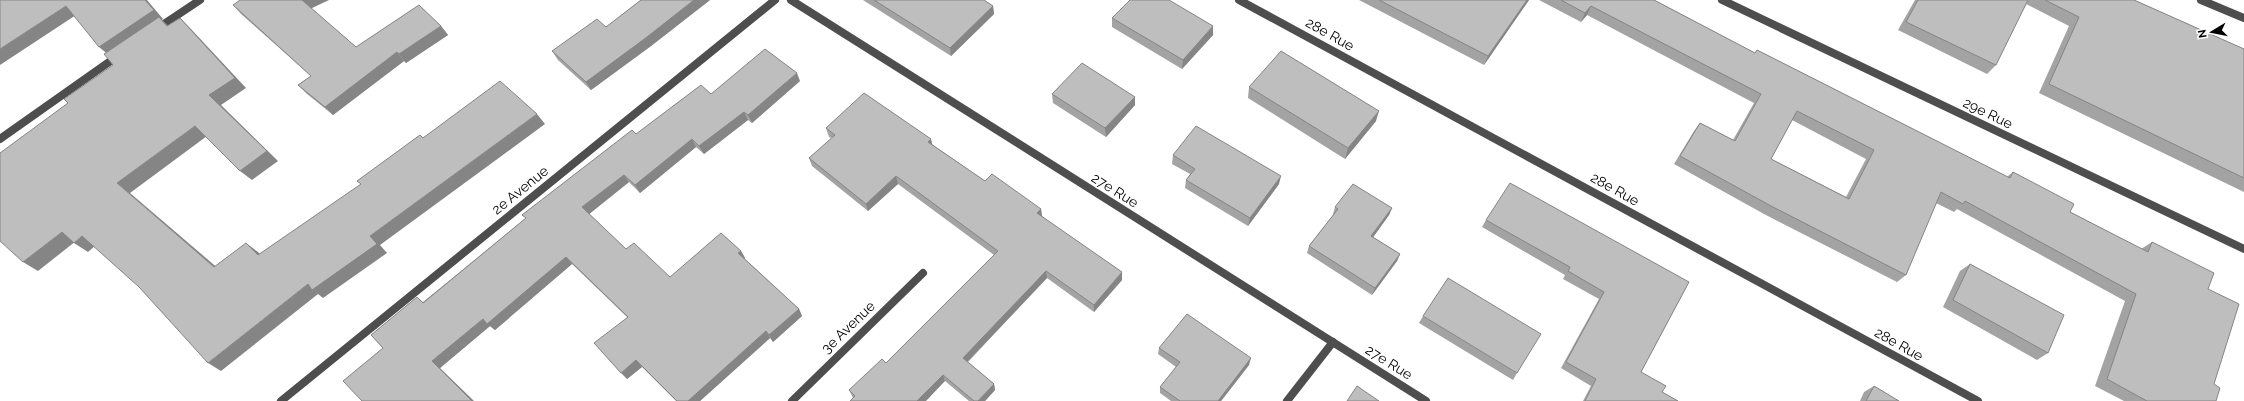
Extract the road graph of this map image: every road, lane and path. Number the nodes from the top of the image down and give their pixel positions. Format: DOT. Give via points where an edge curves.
graph roads {
  1 [pos="200,0"];
  2 [pos="775,0"];
  3 [pos="790,0"];
  4 [pos="1239,0"];
  5 [pos="1722,0"];
  6 [pos="2201,0"];
  7 [pos="2244,18"];
  8 [pos="154,31"];
  9 [pos="129,49"];
  10 [pos="0,139"];
  11 [pos="2244,249"];
  12 [pos="923,272"];
  13 [pos="1333,342"];
  14 [pos="281,401"];
  15 [pos="792,401"];
  16 [pos="1287,401"];
  17 [pos="1426,401"];
  18 [pos="1978,401"];
  1 -- 8 [label="street"];
  2 -- 14 [label="street, 2e Avenue"];
  3 -- 13 [label="street, 27e Rue"];
  4 -- 18 [label="street, 28e Rue"];
  5 -- 11 [label="street, 29e Rue"];
  6 -- 7 [label="street"];
  9 -- 10 [label="street"];
  12 -- 15 [label="street, 3e Avenue"];
  13 -- 16 [label="street"];
  13 -- 17 [label="street, 27e Rue"];
}
